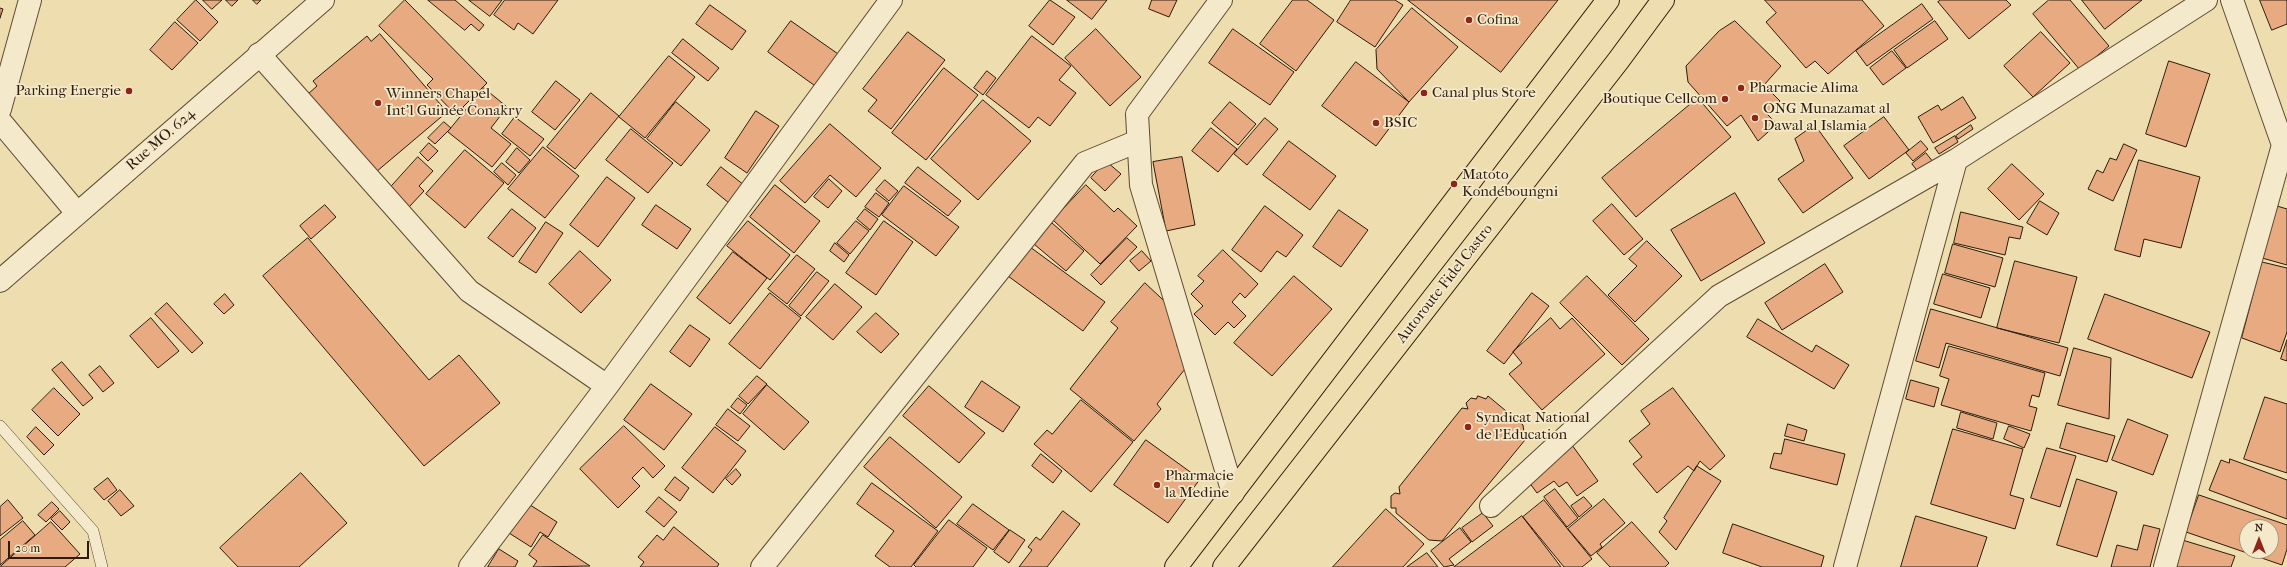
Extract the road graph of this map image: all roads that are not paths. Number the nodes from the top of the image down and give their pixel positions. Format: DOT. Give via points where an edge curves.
graph roads {
  1 [pos="30,0"];
  2 [pos="323,0"];
  3 [pos="891,0"];
  4 [pos="1221,0"];
  5 [pos="1608,0"];
  6 [pos="1663,0"];
  7 [pos="2206,0"];
  8 [pos="2232,0"];
  9 [pos="259,54"];
  10 [pos="0,110"];
  11 [pos="0,121"];
  12 [pos="1138,141"];
  13 [pos="1956,160"];
  14 [pos="78,213"];
  15 [pos="0,281"];
  16 [pos="607,386"];
  17 [pos="0,426"];
  18 [pos="1233,493"];
  19 [pos="1491,506"];
  20 [pos="102,567"];
  21 [pos="470,567"];
  22 [pos="762,567"];
  23 [pos="1176,567"];
  24 [pos="1224,567"];
  25 [pos="1845,567"];
  26 [pos="2165,567"];
  1 -- 10 [label="street"];
  2 -- 9 [label="street, Rue MO. 624"];
  3 -- 16 [label="street"];
  4 -- 12 [label="street" via="1137,114"];
  5 -- 18 [label="highway"];
  6 -- 24 [label="highway, Autoroute Fidel Castro"];
  7 -- 13 [label="street"];
  8 -- 26 [label="street" via="2283,145"];
  9 -- 14 [label="street, Rue MO. 624"];
  9 -- 16 [label="street" via="469,291"];
  11 -- 14 [label="street"];
  12 -- 18 [label="street" via="1141,185"];
  12 -- 22 [label="street" via="1085,163"];
  13 -- 19 [label="street" via="1719,296"];
  13 -- 25 [label="street"];
  14 -- 15 [label="street, Rue MO. 624"];
  16 -- 21 [label="street"];
  17 -- 20 [label="lane" via="93,531"];
  18 -- 23 [label="highway"];
}
